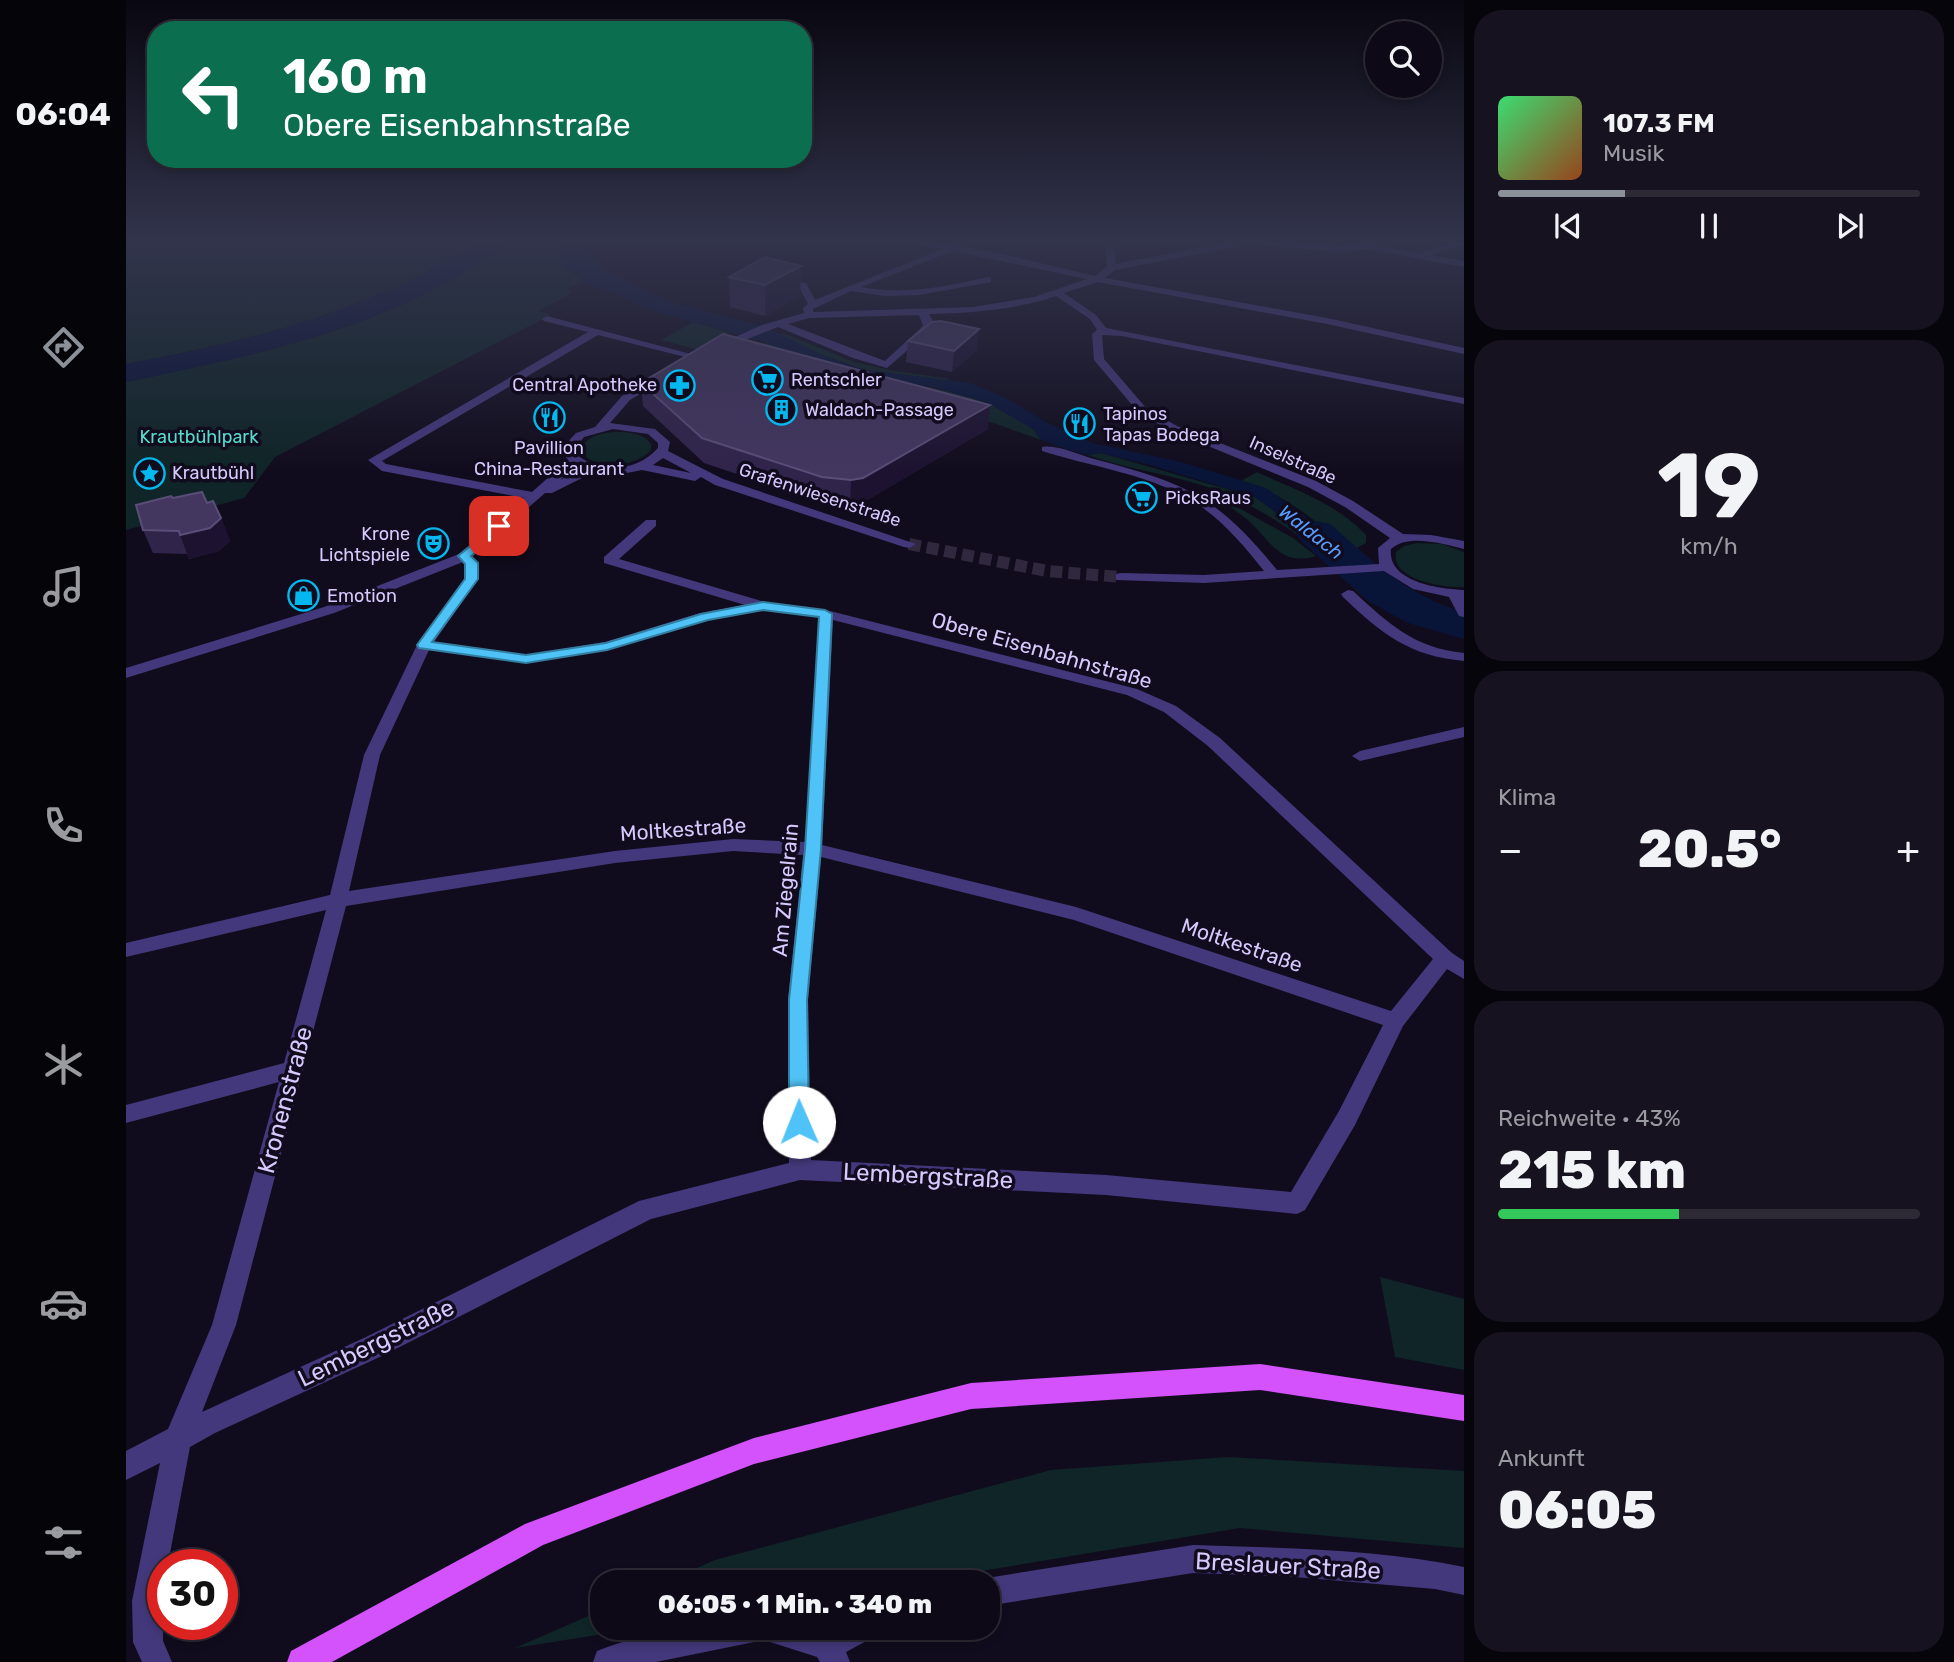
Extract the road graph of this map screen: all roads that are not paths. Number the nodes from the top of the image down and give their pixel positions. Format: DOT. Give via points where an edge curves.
graph roads {
  1 [pos="794,317"];
  2 [pos="925,317"];
  3 [pos="1092,317"];
  4 [pos="1303,317"];
  5 [pos="547,319"];
  6 [pos="778,323"];
  7 [pos="598,331"];
  8 [pos="1103,331"];
  9 [pos="1464,351"];
  10 [pos="697,357"];
  11 [pos="686,363"];
  12 [pos="675,369"];
  13 [pos="1464,401"];
  14 [pos="615,412"];
  15 [pos="625,426"];
  16 [pos="600,428"];
  17 [pos="1046,449"];
  18 [pos="662,453"];
  19 [pos="574,461"];
  20 [pos="641,466"];
  21 [pos="592,469"];
  22 [pos="719,482"];
  23 [pos="535,496"];
  24 [pos="651,523"];
  25 [pos="1401,539"];
  26 [pos="909,544"];
  27 [pos="1464,545"];
  28 [pos="464,556"];
  29 [pos="1382,567"];
  30 [pos="1274,575"];
  31 [pos="1121,577"];
  32 [pos="1348,594"];
  33 [pos="1459,594"];
  34 [pos="763,606"];
  35 [pos="1464,613"];
  36 [pos="825,614"];
  37 [pos="424,645"];
  38 [pos="1464,657"];
  39 [pos="126,673"];
  40 [pos="1464,732"];
  41 [pos="1360,756"];
  42 [pos="813,849"];
  43 [pos="338,900"];
  44 [pos="126,950"];
  45 [pos="1455,964"];
  46 [pos="1395,1021"];
  47 [pos="293,1069"];
  48 [pos="126,1114"];
  49 [pos="800,1170"];
  50 [pos="1464,1408"];
  51 [pos="178,1438"];
  52 [pos="126,1466"];
  53 [pos="1464,1581"];
  54 [pos="1000,1590"];
  55 [pos="694,1640"];
  56 [pos="799,1640"];
  57 [pos="848,1640"];
  58 [pos="831,1654"];
  59 [pos="157,1662"];
  60 [pos="302,1662"];
  61 [pos="608,1662"];
  1 -- 6 [label="street"];
  2 -- 6 [label="street" via="928,327 887,365"];
  3 -- 8 [label="street"];
  4 -- 9 [label="street"];
  5 -- 7 [label="street"];
  6 -- 10 [label="street"];
  7 -- 10 [label="street"];
  7 -- 23 [label="street" via="374,460 382,467"];
  8 -- 13 [label="street"];
  8 -- 25 [label="street, Inselstraße" via="1097,334 1099,360 1143,411 1173,428 1312,484"];
  10 -- 11 [label="street"];
  12 -- 14 [label="street" via="626,398"];
  14 -- 15 [label="street"];
  14 -- 16 [label="street"];
  15 -- 16 [label="street"];
  15 -- 18 [label="street" via="660,436"];
  16 -- 19 [label="street" via="573,440 569,454"];
  17 -- 30 [label="street" via="1177,487 1219,514"];
  18 -- 20 [label="street"];
  18 -- 22 [label="street, Grafenwiesenstraße"];
  19 -- 21 [label="street"];
  19 -- 23 [label="street"];
  20 -- 21 [label="street"];
  20 -- 22 [label="street, Grafenwiesenstraße"];
  21 -- 23 [label="street"];
  22 -- 26 [label="street, Grafenwiesenstraße"];
  23 -- 28 [label="street"];
  24 -- 34 [label="street, Obere Eisenbahnstraße" via="609,560"];
  25 -- 27 [label="street" via="1432,537"];
  25 -- 29 [label="street" via="1384,550"];
  28 -- 37 [label="street, Kronenstraße" via="472,563 471,579"];
  28 -- 39 [label="street" via="329,610"];
  29 -- 30 [label="street"];
  29 -- 33 [label="street" via="1415,585"];
  30 -- 31 [label="street"];
  32 -- 38 [label="street" via="1404,643"];
  33 -- 35 [label="street"];
  34 -- 36 [label="street, Obere Eisenbahnstraße"];
  34 -- 37 [label="street, Obere Eisenbahnstraße" via="705,617 607,646 526,659"];
  36 -- 42 [label="street, Am Ziegelrain"];
  36 -- 45 [label="street, Obere Eisenbahnstraße" via="1132,692 1170,709 1213,742"];
  37 -- 43 [label="street, Kronenstraße" via="372,755"];
  40 -- 41 [label="street"];
  42 -- 43 [label="street, Moltkestraße" via="733,845 615,857"];
  42 -- 46 [label="street, Moltkestraße" via="1076,914"];
  42 -- 49 [label="street, Am Ziegelrain" via="798,1000"];
  43 -- 44 [label="street, Moltkestraße"];
  43 -- 47 [label="street, Kronenstraße"];
  45 -- 46 [label="street, Lembergstraße"];
  46 -- 49 [label="street, Lembergstraße" via="1347,1118 1297,1203 1106,1185"];
  47 -- 48 [label="street"];
  47 -- 51 [label="street, Kronenstraße" via="225,1325"];
  49 -- 51 [label="street, Lembergstraße" via="647,1209 375,1346"];
  50 -- 60 [label="main road" via="1260,1377 971,1396 754,1451 535,1534"];
  51 -- 52 [label="street, Lembergstraße"];
  51 -- 59 [label="street, Kronenstraße" via="147,1601 148,1642"];
  53 -- 54 [label="street, Breslauer Straße" via="1283,1562 1193,1559"];
  55 -- 61 [label="street"];
  56 -- 58 [label="street"];
  57 -- 58 [label="street"];
}
